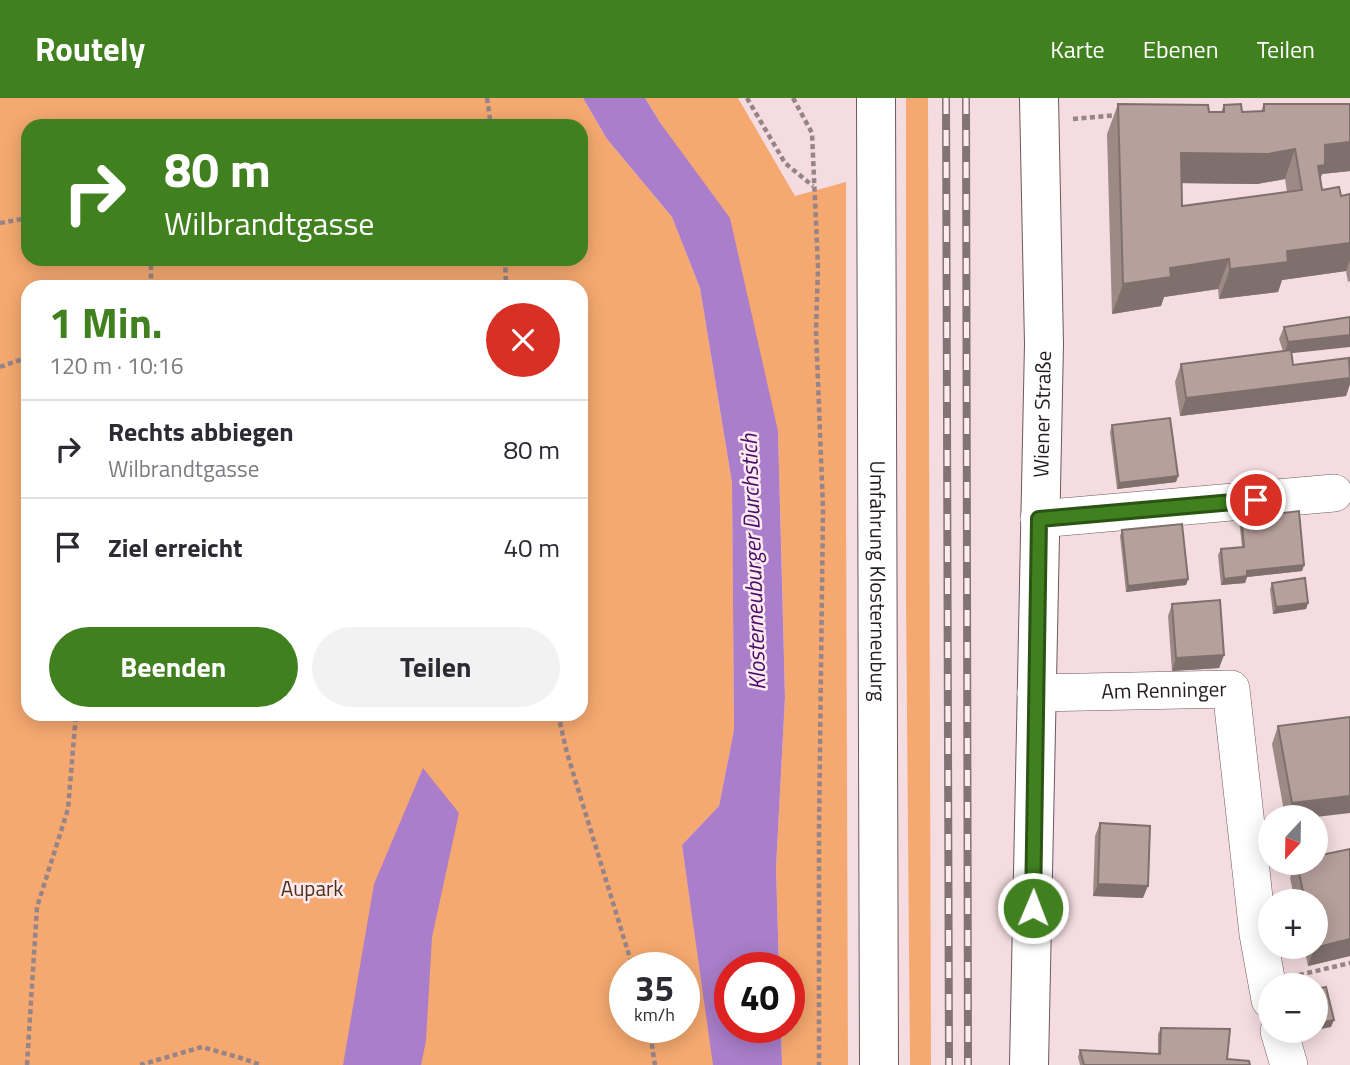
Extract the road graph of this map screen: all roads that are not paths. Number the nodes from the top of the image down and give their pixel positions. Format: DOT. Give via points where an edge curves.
graph roads {
  1 [pos="876,98"];
  2 [pos="1039,98"];
  3 [pos="1334,493"];
  4 [pos="1039,519"];
  5 [pos="1036,693"];
  6 [pos="1266,973"];
  7 [pos="1283,1043"];
  8 [pos="879,1065"];
  9 [pos="1029,1065"];
  10 [pos="1289,1065"];
  1 -- 8 [label="street, Umfahrung Klosterneuburg"];
  2 -- 4 [label="street, Wiener Straße" via="1044,344"];
  3 -- 4 [label="street"];
  4 -- 5 [label="street, Wiener Straße"];
  5 -- 6 [label="street, Am Renninger" via="1231,689"];
  5 -- 9 [label="street, Wiener Straße"];
  7 -- 10 [label="street"];
}
